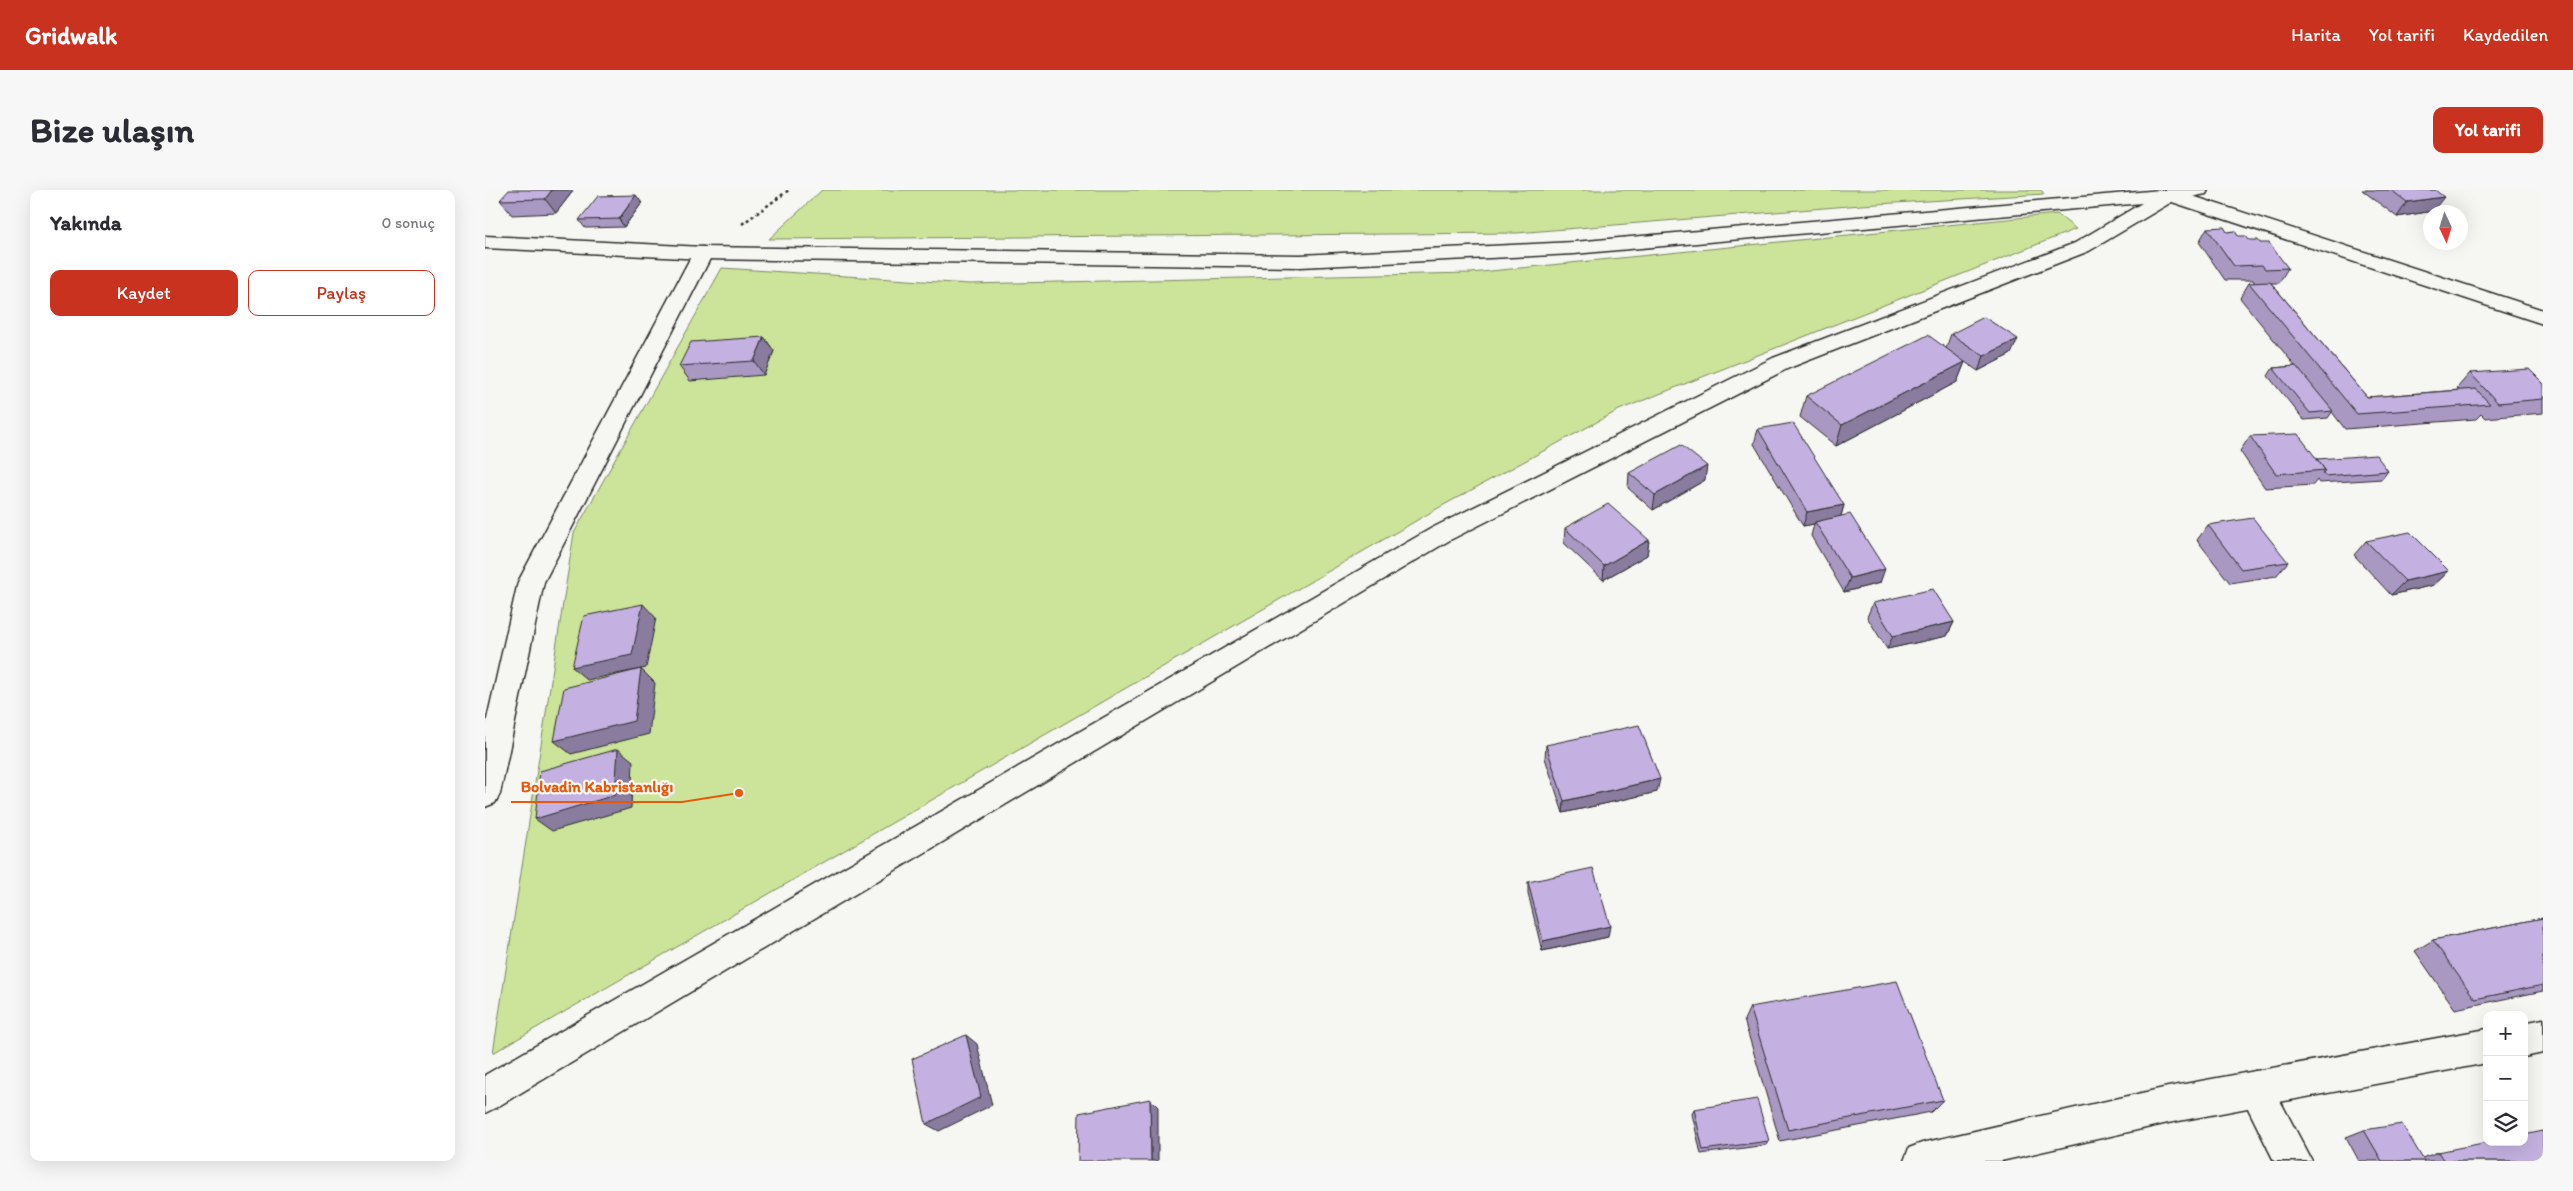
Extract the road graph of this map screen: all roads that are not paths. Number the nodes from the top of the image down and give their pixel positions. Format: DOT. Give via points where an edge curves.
graph roads {
  1 [pos="2180,191"];
  2 [pos="485,242"];
  3 [pos="703,253"];
  4 [pos="2543,317"];
  5 [pos="485,794"];
  6 [pos="2543,1036"];
  7 [pos="2528,1039"];
  8 [pos="2483,1047"];
  9 [pos="2255,1088"];
  10 [pos="485,1095"];
  11 [pos="1922,1161"];
  12 [pos="2294,1161"];
  1 -- 3 [label="street" via="1574,248 1309,260"];
  1 -- 4 [label="street"];
  1 -- 10 [label="street" via="2081,247 1781,363 1441,534"];
  2 -- 3 [label="street"];
  3 -- 5 [label="street" via="531,582"];
  6 -- 7 [label="street"];
  8 -- 9 [label="street"];
  9 -- 11 [label="street"];
  9 -- 12 [label="street"];
}
